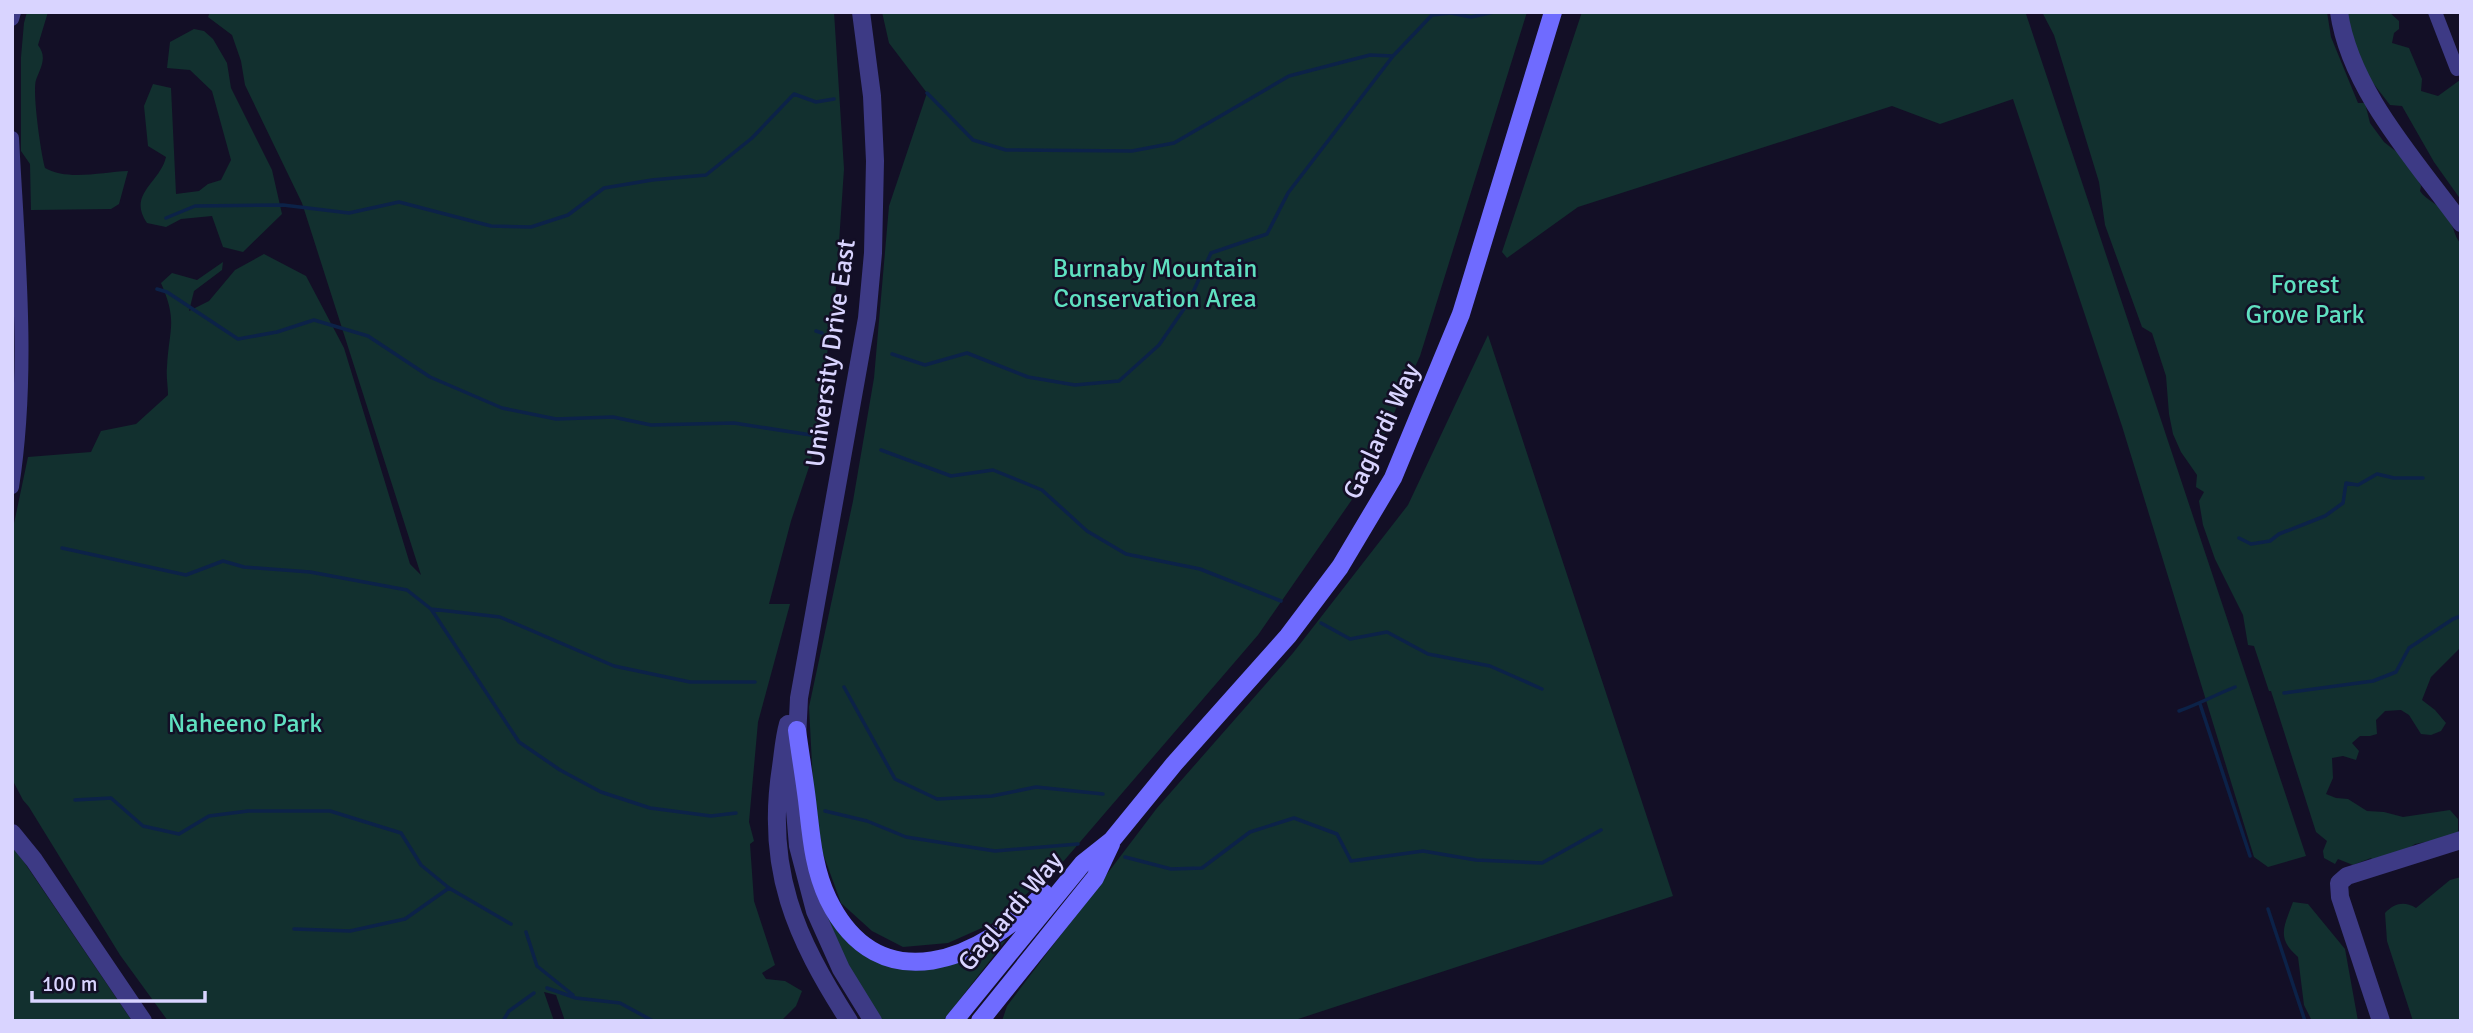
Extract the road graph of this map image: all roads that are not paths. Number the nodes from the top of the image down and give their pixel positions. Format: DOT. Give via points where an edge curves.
graph roads {
  1 [pos="14,12"];
  2 [pos="861,12"];
  3 [pos="1553,12"];
  4 [pos="2339,12"];
  5 [pos="2435,12"];
  6 [pos="12,19"];
  7 [pos="2457,69"];
  8 [pos="12,138"];
  9 [pos="2461,223"];
  10 [pos="12,487"];
  11 [pos="799,698"];
  12 [pos="797,730"];
  13 [pos="12,820"];
  14 [pos="15,836"];
  15 [pos="2461,840"];
  16 [pos="1112,841"];
  17 [pos="1077,872"];
  18 [pos="994,1004"];
  19 [pos="143,1021"];
  20 [pos="849,1021"];
  21 [pos="873,1021"];
  22 [pos="954,1021"];
  23 [pos="980,1021"];
  24 [pos="988,1021"];
  25 [pos="2381,1021"];
  1 -- 6 [label="street"];
  2 -- 11 [label="street, University Drive East" via="872,96 873,253 867,318"];
  3 -- 16 [label="main road, Gaglardi Way" via="1461,314 1393,478 1340,567 1288,636"];
  4 -- 9 [label="street" via="2349,54 2364,87"];
  5 -- 7 [label="street"];
  8 -- 10 [label="street" via="22,413"];
  11 -- 12 [label="street, University Drive East"];
  11 -- 20 [label="street, University Drive East" via="787,727 778,789 780,867 806,947"];
  12 -- 17 [label="main road" via="820,878 840,919 877,952 918,962 960,955 1024,915 1060,875"];
  12 -- 21 [label="street, University Drive East" via="794,799 807,885 824,936"];
  13 -- 14 [label="street"];
  14 -- 19 [label="street"];
  15 -- 25 [label="street" via="2347,876 2339,883"];
  16 -- 17 [label="main road, Gaglardi Way"];
  16 -- 18 [label="main road, Gaglardi Way" via="1095,878"];
  17 -- 22 [label="main road, Gaglardi Way"];
  18 -- 23 [label="main road, Gaglardi Way"];
  18 -- 24 [label="main road"];
}
